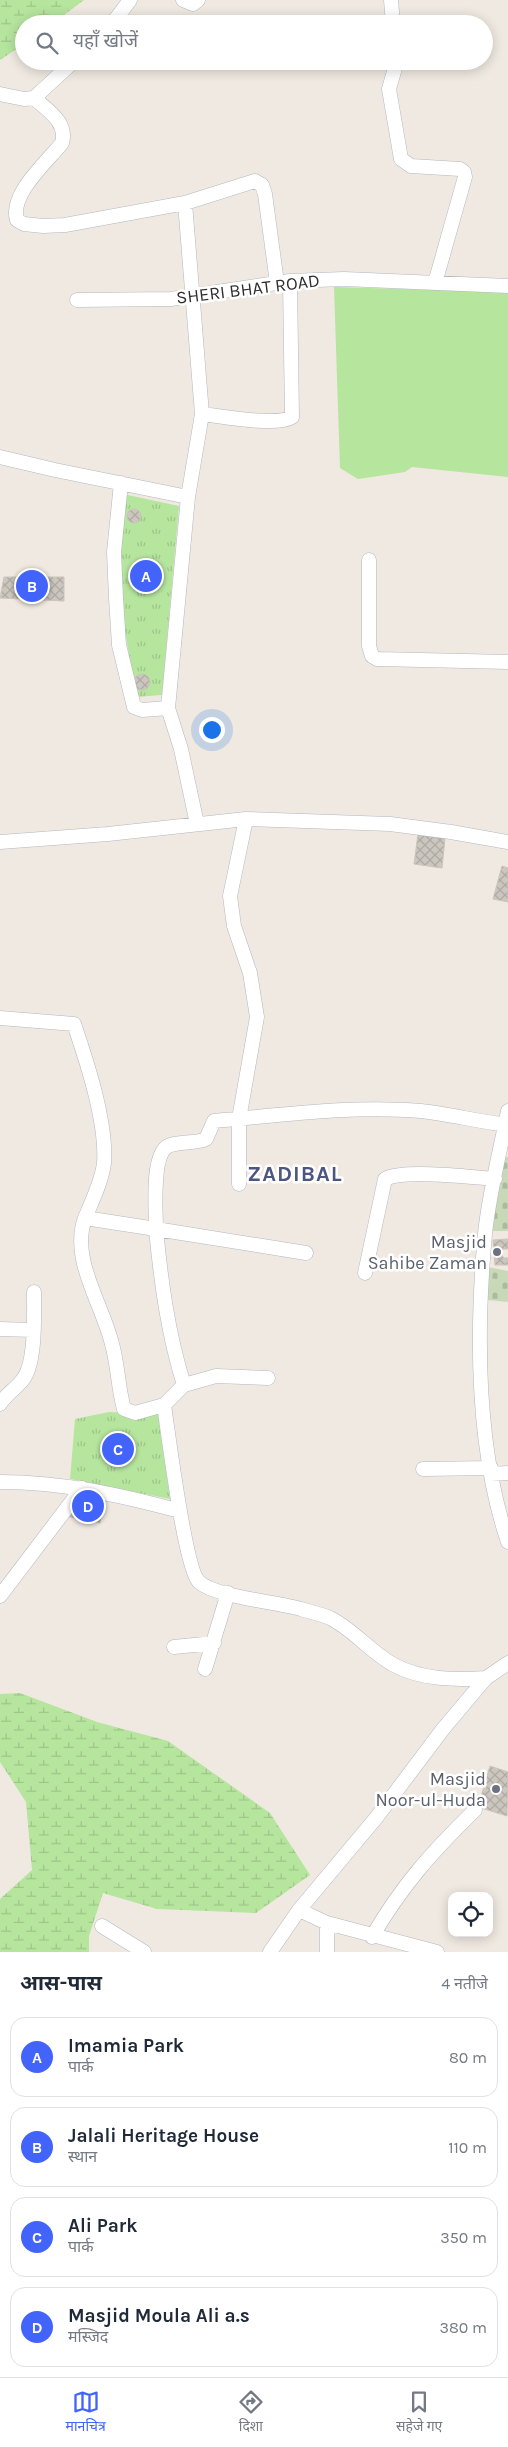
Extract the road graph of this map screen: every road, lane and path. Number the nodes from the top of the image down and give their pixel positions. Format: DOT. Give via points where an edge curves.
graph roads {
  1 [pos="130,0"];
  2 [pos="183,0"];
  3 [pos="198,0"];
  4 [pos="391,0"];
  5 [pos="119,15"];
  6 [pos="392,15"];
  7 [pos="64,70"];
  8 [pos="394,70"];
  9 [pos="0,94"];
  10 [pos="34,98"];
  11 [pos="185,203"];
  12 [pos="283,282"];
  13 [pos="434,283"];
  14 [pos="508,286"];
  15 [pos="193,296"];
  16 [pos="77,300"];
  17 [pos="202,414"];
  18 [pos="0,457"];
  19 [pos="121,483"];
  20 [pos="188,497"];
  21 [pos="369,560"];
  22 [pos="508,662"];
  23 [pos="168,708"];
  24 [pos="246,819"];
  25 [pos="197,824"];
  26 [pos="0,842"];
  27 [pos="508,842"];
  28 [pos="0,1018"];
  29 [pos="239,1119"];
  30 [pos="507,1120"];
  31 [pos="495,1179"];
  32 [pos="239,1184"];
  33 [pos="85,1218"];
  34 [pos="156,1229"];
  35 [pos="306,1253"];
  36 [pos="366,1272"];
  37 [pos="34,1292"];
  38 [pos="0,1329"];
  39 [pos="33,1330"];
  40 [pos="268,1378"];
  41 [pos="184,1385"];
  42 [pos="0,1404"];
  43 [pos="164,1404"];
  44 [pos="423,1470"];
  45 [pos="491,1471"];
  46 [pos="508,1473"];
  47 [pos="0,1482"];
  48 [pos="82,1488"];
  49 [pos="180,1511"];
  50 [pos="508,1542"];
  51 [pos="228,1593"];
  52 [pos="0,1596"];
  53 [pos="214,1643"];
  54 [pos="174,1647"];
  55 [pos="508,1663"];
  56 [pos="205,1669"];
  57 [pos="486,1678"];
  58 [pos="475,1810"];
  59 [pos="299,1910"];
  60 [pos="327,1923"];
  61 [pos="102,1926"];
  62 [pos="372,1936"];
  63 [pos="144,1952"];
  64 [pos="270,1952"];
  65 [pos="327,1952"];
  66 [pos="437,1952"];
  1 -- 5 [label="street"];
  2 -- 3 [label="street" via="193,4"];
  4 -- 6 [label="street"];
  7 -- 10 [label="street"];
  8 -- 13 [label="street" via="389,89 401,159 411,166 460,169 465,177"];
  9 -- 10 [label="street"];
  10 -- 11 [label="street" via="58,119 64,136 19,198 15,212 17,220 42,226 65,224"];
  11 -- 12 [label="street" via="255,181 262,185"];
  11 -- 15 [label="street"];
  12 -- 13 [label="street, SHERI BHAT ROAD" via="344,279"];
  12 -- 15 [label="street, SHERI BHAT ROAD"];
  12 -- 17 [label="street" via="292,417 286,421 274,421"];
  13 -- 14 [label="street, SHERI BHAT ROAD"];
  15 -- 16 [label="street, SHERI BHAT ROAD"];
  15 -- 17 [label="street"];
  17 -- 20 [label="street"];
  18 -- 19 [label="street"];
  19 -- 20 [label="street"];
  19 -- 23 [label="street" via="114,552 119,644 134,706 142,710"];
  20 -- 23 [label="street"];
  21 -- 22 [label="street" via="369,646 372,656 377,659"];
  23 -- 25 [label="street" via="181,749"];
  24 -- 25 [label="street"];
  24 -- 27 [label="street" via="390,824"];
  24 -- 29 [label="street" via="230,908 250,973 257,1017"];
  25 -- 26 [label="street"];
  28 -- 33 [label="street" via="74,1024 100,1111 103,1137 104,1164"];
  29 -- 30 [label="street" via="372,1110 421,1111"];
  29 -- 32 [label="street"];
  29 -- 34 [label="street" via="214,1121 206,1140 168,1146 161,1153 155,1189"];
  30 -- 31 [label="street"];
  31 -- 36 [label="street" via="458,1176 385,1179"];
  31 -- 45 [label="street" via="485,1233 481,1361 485,1437"];
  33 -- 34 [label="street"];
  33 -- 43 [label="street" via="80,1232 81,1254 113,1345 124,1409 135,1413"];
  34 -- 35 [label="street"];
  34 -- 41 [label="street" via="174,1354"];
  37 -- 39 [label="street"];
  38 -- 39 [label="street"];
  39 -- 42 [label="street" via="25,1376"];
  40 -- 41 [label="street" via="216,1376"];
  41 -- 43 [label="street"];
  43 -- 49 [label="street"];
  44 -- 45 [label="street"];
  45 -- 46 [label="street"];
  45 -- 50 [label="street"];
  47 -- 48 [label="street" via="38,1482"];
  48 -- 49 [label="street"];
  48 -- 52 [label="street"];
  49 -- 51 [label="street" via="192,1568 198,1581 212,1590"];
  51 -- 53 [label="street"];
  51 -- 57 [label="street" via="330,1618 394,1666 420,1675 444,1680"];
  53 -- 54 [label="street"];
  53 -- 56 [label="street"];
  55 -- 57 [label="street"];
  57 -- 59 [label="street"];
  58 -- 62 [label="street" via="413,1874"];
  59 -- 60 [label="street"];
  59 -- 64 [label="street"];
  60 -- 62 [label="street"];
  60 -- 65 [label="street"];
  61 -- 63 [label="street"];
  62 -- 66 [label="street"];
}
